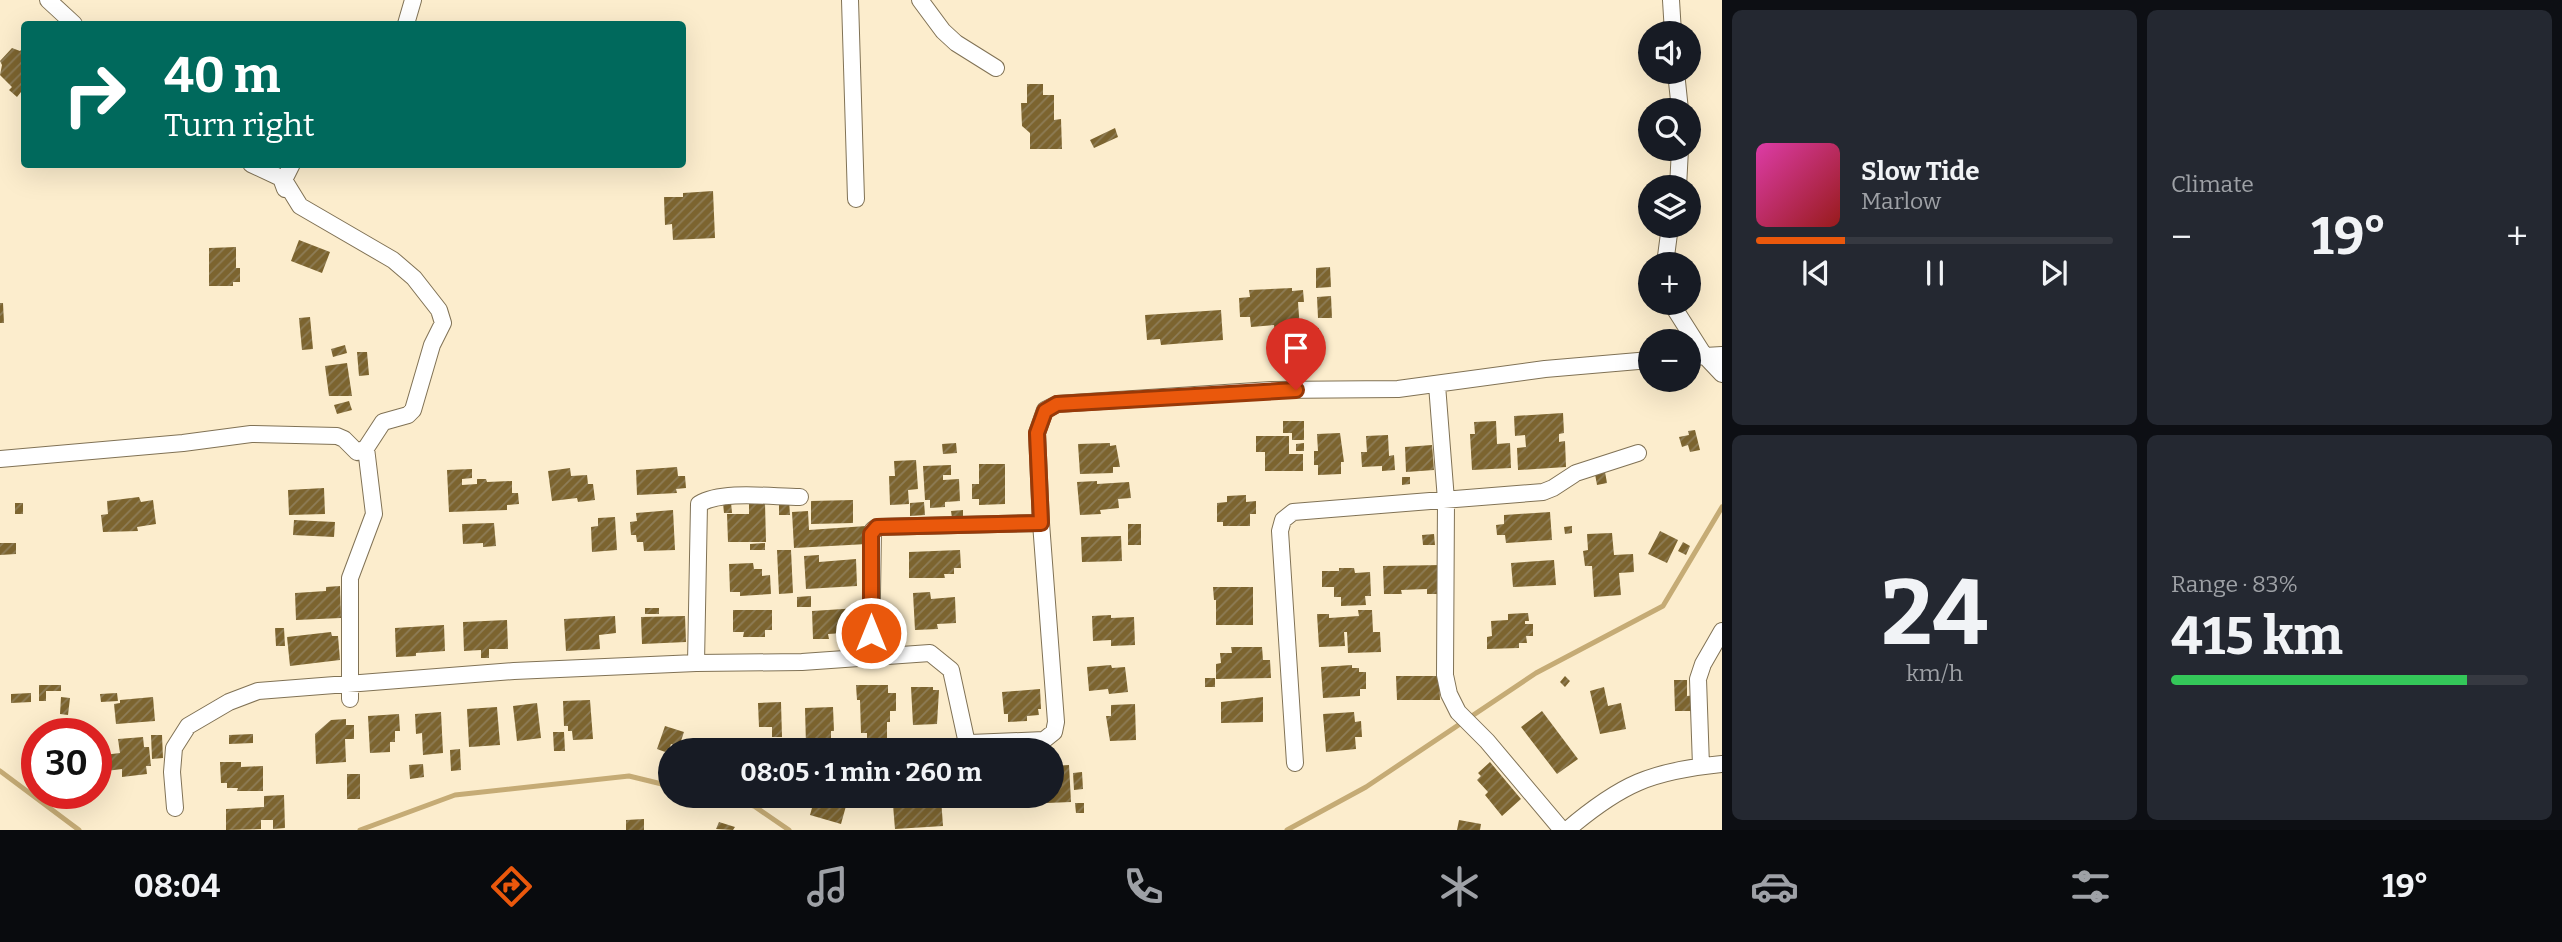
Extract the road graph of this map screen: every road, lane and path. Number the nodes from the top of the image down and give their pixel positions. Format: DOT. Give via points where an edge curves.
graph roads {
  1 [pos="48,0"];
  2 [pos="413,0"];
  3 [pos="850,0"];
  4 [pos="920,0"];
  5 [pos="1671,0"];
  6 [pos="71,21"];
  7 [pos="406,21"];
  8 [pos="1672,21"];
  9 [pos="996,68"];
  10 [pos="260,168"];
  11 [pos="290,168"];
  12 [pos="856,199"];
  13 [pos="414,278"];
  14 [pos="1722,355"];
  15 [pos="1701,356"];
  16 [pos="1701,359"];
  17 [pos="1638,361"];
  18 [pos="1722,374"];
  19 [pos="1437,385"];
  20 [pos="366,448"];
  21 [pos="1638,453"];
  22 [pos="0,459"];
  23 [pos="800,497"];
  24 [pos="1446,500"];
  25 [pos="1041,523"];
  26 [pos="1722,631"];
  27 [pos="871,658"];
  28 [pos="696,663"];
  29 [pos="350,691"];
  30 [pos="1295,764"];
  31 [pos="1722,764"];
  32 [pos="1700,766"];
  33 [pos="174,808"];
  34 [pos="1565,830"];
  1 -- 6 [label="street"];
  2 -- 7 [label="street"];
  3 -- 12 [label="street"];
  4 -- 9 [label="street" via="956,43"];
  5 -- 8 [label="street"];
  10 -- 13 [label="street" via="281,178 295,205 396,274"];
  11 -- 13 [label="street" via="284,180 300,206 393,260"];
  13 -- 20 [label="street" via="439,310 443,323 413,410 383,422"];
  14 -- 15 [label="street"];
  16 -- 18 [label="street"];
  17 -- 19 [label="street"];
  19 -- 24 [label="street"];
  19 -- 25 [label="street" via="1057,404 1045,411 1037,433"];
  20 -- 22 [label="street" via="356,452 337,436 251,434"];
  20 -- 29 [label="street" via="374,514 350,578"];
  21 -- 24 [label="street" via="1576,473 1544,492"];
  23 -- 28 [label="street" via="745,496 699,504"];
  24 -- 30 [label="street" via="1293,512 1283,520 1280,531"];
  24 -- 34 [label="street" via="1445,675 1449,694 1458,712"];
  25 -- 27 [label="street" via="873,530"];
  25 -- 27 [label="street" via="1056,722 1054,732 1044,740 970,743 951,670 930,653"];
  26 -- 32 [label="street" via="1698,679"];
  27 -- 28 [label="street"];
  28 -- 29 [label="street" via="514,671"];
  29 -- 33 [label="street" via="258,691 188,726 174,748"];
  31 -- 32 [label="street"];
  32 -- 34 [label="street" via="1621,789"];
}
